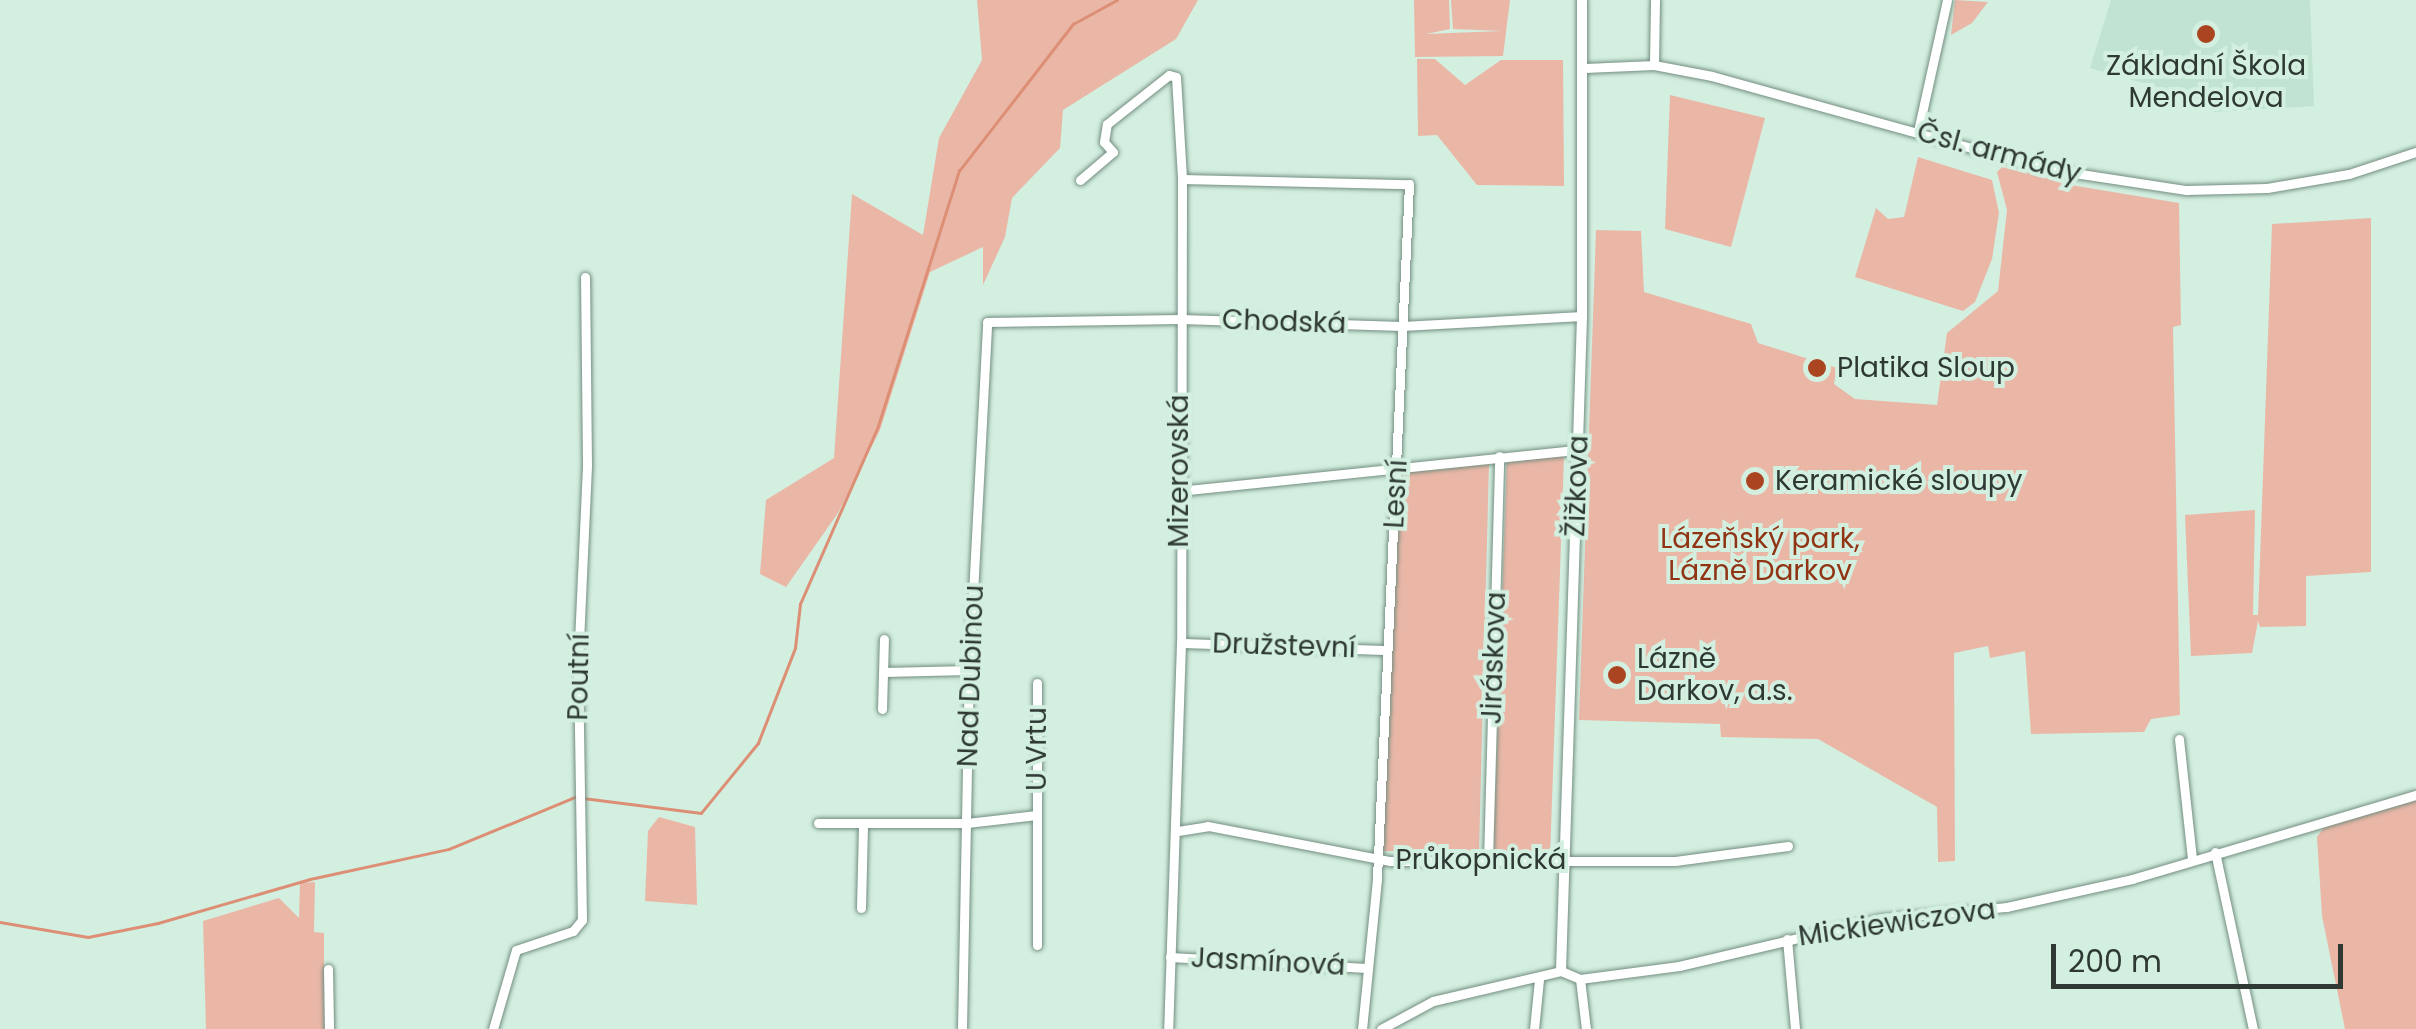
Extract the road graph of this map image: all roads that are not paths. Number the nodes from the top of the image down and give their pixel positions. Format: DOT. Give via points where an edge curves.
graph roads {
  1 [pos="1582,0"];
  2 [pos="1654,0"];
  3 [pos="1947,0"];
  4 [pos="1654,65"];
  5 [pos="1585,68"];
  6 [pos="1918,132"];
  7 [pos="2416,152"];
  8 [pos="1182,179"];
  9 [pos="1080,180"];
  10 [pos="585,277"];
  11 [pos="1582,316"];
  12 [pos="1180,319"];
  13 [pos="987,322"];
  14 [pos="1402,326"];
  15 [pos="1578,450"];
  16 [pos="1499,456"];
  17 [pos="1398,466"];
  18 [pos="1178,491"];
  19 [pos="884,639"];
  20 [pos="1181,643"];
  21 [pos="1386,650"];
  22 [pos="969,670"];
  23 [pos="884,672"];
  24 [pos="1037,683"];
  25 [pos="882,709"];
  26 [pos="2178,739"];
  27 [pos="2416,795"];
  28 [pos="1036,815"];
  29 [pos="818,823"];
  30 [pos="968,823"];
  31 [pos="863,826"];
  32 [pos="1178,830"];
  33 [pos="1788,846"];
  34 [pos="2215,852"];
  35 [pos="2192,859"];
  36 [pos="1376,860"];
  37 [pos="1488,860"];
  38 [pos="1567,860"];
  39 [pos="861,908"];
  40 [pos="1787,939"];
  41 [pos="1037,945"];
  42 [pos="1170,957"];
  43 [pos="1367,968"];
  44 [pos="328,969"];
  45 [pos="1561,972"];
  46 [pos="1539,980"];
  47 [pos="1580,980"];
  48 [pos="329,1029"];
  49 [pos="493,1029"];
  50 [pos="962,1029"];
  51 [pos="1168,1029"];
  52 [pos="1362,1029"];
  53 [pos="1381,1029"];
  54 [pos="1534,1029"];
  55 [pos="1586,1029"];
  56 [pos="1795,1029"];
  57 [pos="2253,1029"];
  1 -- 5 [label="street, Žižkova"];
  2 -- 4 [label="street"];
  3 -- 6 [label="street"];
  4 -- 5 [label="street, Čsl. armády"];
  4 -- 6 [label="street, Čsl. armády" via="1766,88"];
  5 -- 11 [label="street, Žižkova"];
  6 -- 7 [label="street, Čsl. armády" via="2088,178 2189,190 2267,188 2349,174"];
  8 -- 9 [label="street, Mizerovská" via="1182,87 1169,75 1106,124 1104,142 1113,152"];
  8 -- 12 [label="street, Mizerovská"];
  8 -- 14 [label="street, Lesní" via="1408,184"];
  10 -- 49 [label="street, Poutní" via="587,465 578,664 582,920 573,931 516,950"];
  11 -- 14 [label="street, Chodská"];
  11 -- 15 [label="street, Žižkova"];
  12 -- 13 [label="street, Chodská"];
  12 -- 14 [label="street, Chodská"];
  12 -- 18 [label="street, Mizerovská"];
  13 -- 22 [label="street, Nad Dubinou"];
  14 -- 17 [label="street, Lesní"];
  15 -- 16 [label="street"];
  15 -- 38 [label="street, Žižkova"];
  16 -- 17 [label="street"];
  16 -- 37 [label="street, Jiráskova"];
  17 -- 18 [label="street"];
  17 -- 21 [label="street, Lesní"];
  18 -- 20 [label="street, Mizerovská"];
  19 -- 23 [label="street"];
  20 -- 21 [label="street, Družstevní"];
  20 -- 32 [label="street, Mizerovská"];
  21 -- 36 [label="street, Lesní"];
  22 -- 23 [label="street"];
  22 -- 30 [label="street, Nad Dubinou"];
  23 -- 25 [label="street"];
  24 -- 28 [label="street, U Vrtu"];
  26 -- 35 [label="street"];
  27 -- 34 [label="street, Mickiewiczova"];
  28 -- 30 [label="street, U Vrtu"];
  28 -- 41 [label="street, U Vrtu"];
  29 -- 31 [label="street, U Vrtu"];
  30 -- 31 [label="street, U Vrtu"];
  30 -- 50 [label="street, Nad Dubinou"];
  31 -- 39 [label="street"];
  32 -- 36 [label="street, Průkopnická" via="1208,826"];
  32 -- 42 [label="street, Mizerovská"];
  33 -- 38 [label="street, Průkopnická" via="1675,861"];
  34 -- 35 [label="street, Mickiewiczova"];
  34 -- 57 [label="street"];
  35 -- 40 [label="street, Mickiewiczova" via="2007,907 1880,919"];
  36 -- 37 [label="street, Průkopnická"];
  36 -- 43 [label="street, Lesní"];
  37 -- 38 [label="street, Průkopnická"];
  38 -- 45 [label="street, Žižkova"];
  40 -- 47 [label="street, Mickiewiczova" via="1679,966"];
  40 -- 56 [label="street"];
  42 -- 43 [label="street, Jasmínová"];
  42 -- 51 [label="street, Mizerovská"];
  43 -- 52 [label="street, Lesní"];
  44 -- 48 [label="street"];
  45 -- 46 [label="street"];
  45 -- 47 [label="street"];
  46 -- 53 [label="street" via="1433,1001"];
  46 -- 54 [label="street"];
  47 -- 55 [label="street"];
}
